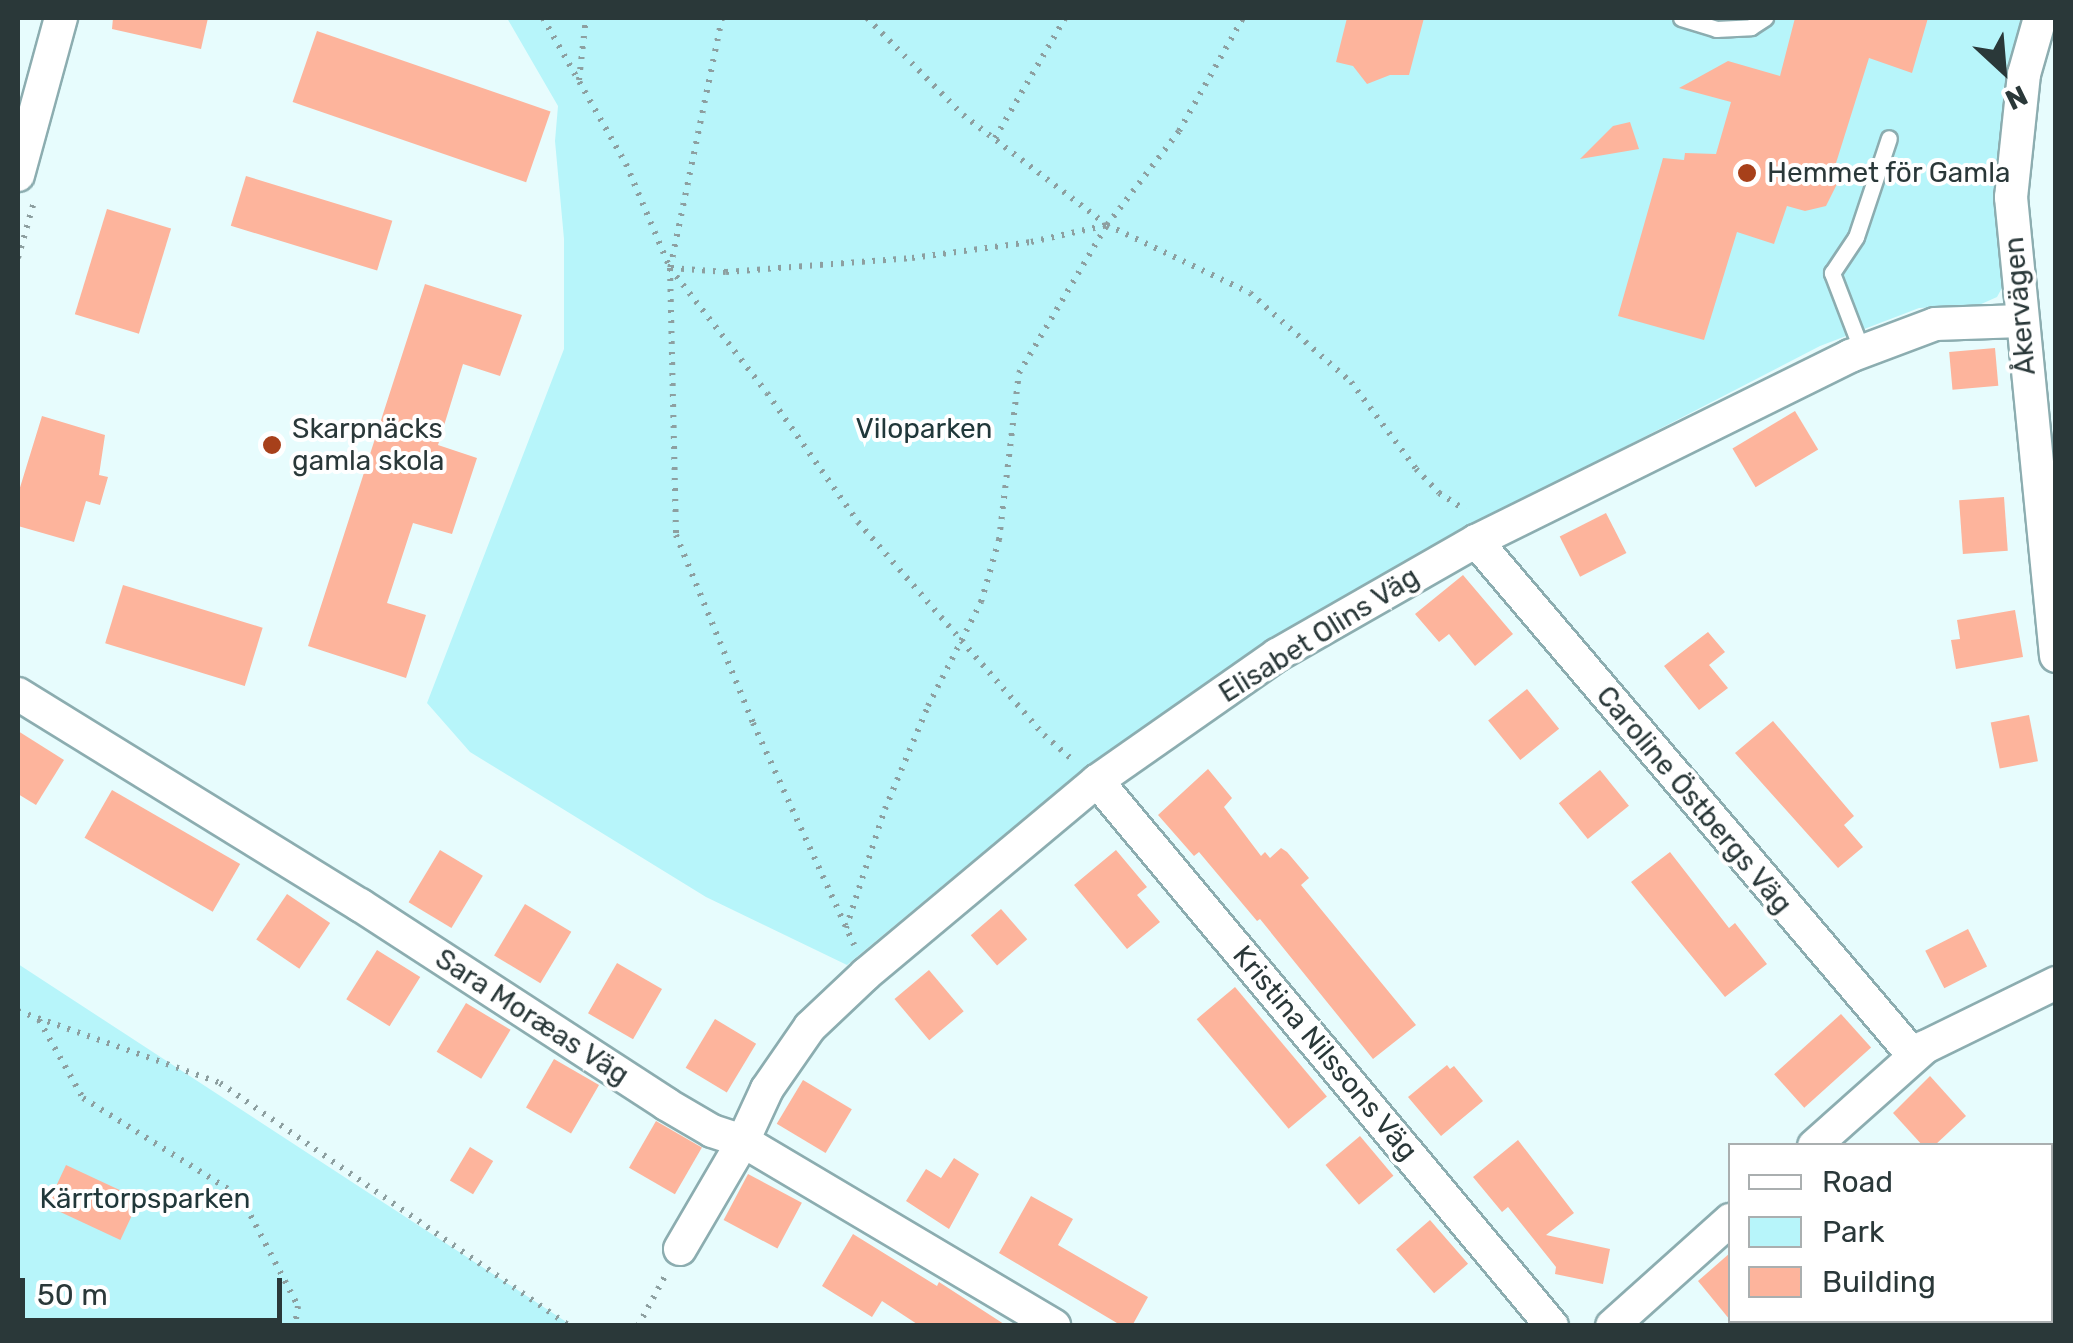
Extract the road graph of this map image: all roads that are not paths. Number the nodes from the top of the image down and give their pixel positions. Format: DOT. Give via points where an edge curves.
graph roads {
  1 [pos="61,18"];
  2 [pos="1681,18"];
  3 [pos="1764,18"];
  4 [pos="2040,18"];
  5 [pos="2040,76"];
  6 [pos="29,101"];
  7 [pos="1890,138"];
  8 [pos="18,175"];
  9 [pos="2021,321"];
  10 [pos="1862,351"];
  11 [pos="1486,536"];
  12 [pos="2056,656"];
  13 [pos="18,694"];
  14 [pos="1097,782"];
  15 [pos="2056,983"];
  16 [pos="1914,1056"];
  17 [pos="744,1142"];
  18 [pos="1826,1142"];
  19 [pos="1728,1222"];
  20 [pos="680,1248"];
  21 [pos="1054,1326"];
  22 [pos="1552,1326"];
  23 [pos="1612,1326"];
  1 -- 6 [label="street"];
  2 -- 3 [label="lane" via="1716,29 1751,27"];
  4 -- 5 [label="street, Åkervägen"];
  5 -- 9 [label="street, Åkervägen" via="2011,197"];
  6 -- 8 [label="street"];
  7 -- 10 [label="lane" via="1856,237 1832,273"];
  9 -- 10 [label="street, Elisabet Olins Väg" via="1935,324"];
  9 -- 12 [label="street, Åkervägen"];
  10 -- 11 [label="street, Elisabet Olins Väg"];
  11 -- 14 [label="street, Elisabet Olins Väg" via="1277,655"];
  11 -- 16 [label="street, Caroline Östbergs Väg"];
  13 -- 17 [label="street, Sara Moræas Väg" via="666,1104"];
  14 -- 17 [label="street, Elisabet Olins Väg" via="810,1027 766,1089"];
  14 -- 22 [label="street, Kristina Nilssons Väg"];
  15 -- 16 [label="street"];
  16 -- 18 [label="street"];
  17 -- 20 [label="street, Elisabet Olins Väg"];
  17 -- 21 [label="street, Sara Moræas Väg"];
  19 -- 23 [label="street"];
}
